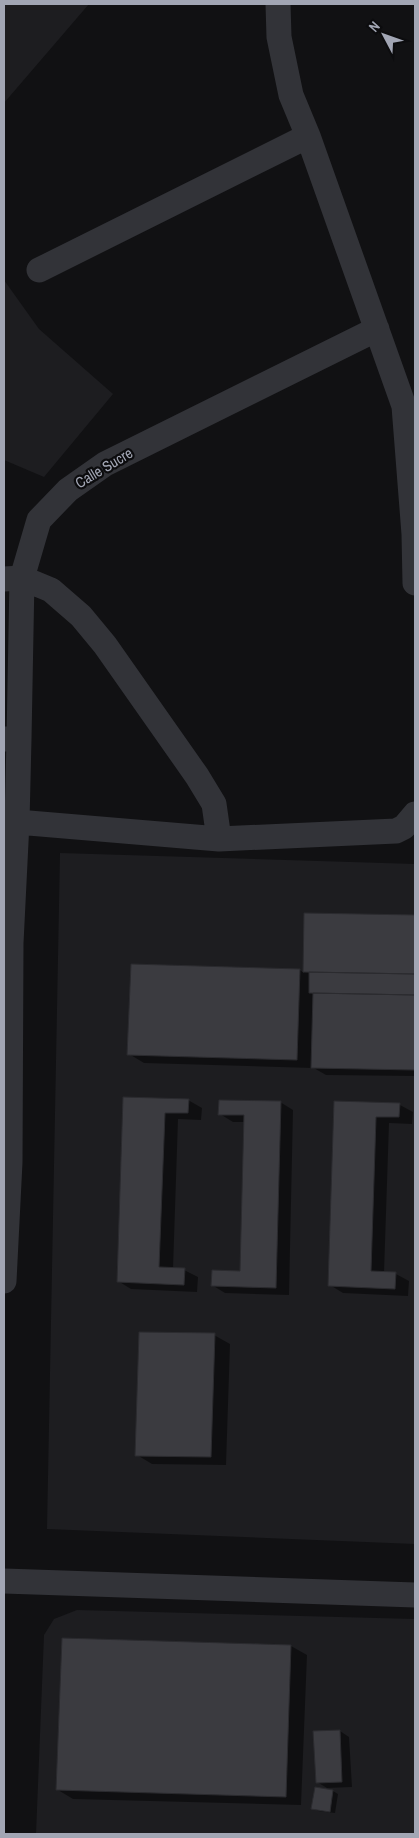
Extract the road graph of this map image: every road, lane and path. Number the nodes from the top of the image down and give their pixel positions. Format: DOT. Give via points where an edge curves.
graph roads {
  1 [pos="278,4"];
  2 [pos="308,136"];
  3 [pos="39,270"];
  4 [pos="377,329"];
  5 [pos="13,579"];
  6 [pos="415,583"];
  7 [pos="11,739"];
  8 [pos="17,822"];
  9 [pos="412,827"];
  10 [pos="219,839"];
  11 [pos="7,943"];
  12 [pos="7,1123"];
  13 [pos="7,1162"];
  14 [pos="4,1280"];
  15 [pos="4,1581"];
  16 [pos="415,1595"];
  1 -- 2 [label="street" via="279,37 291,95"];
  2 -- 3 [label="street"];
  2 -- 4 [label="street"];
  4 -- 5 [label="street, Calle Sucre" via="104,464 68,490 39,520"];
  4 -- 6 [label="street" via="404,406"];
  5 -- 7 [label="street, Calle Sucre"];
  5 -- 10 [label="street" via="51,590 81,616 105,645 214,804"];
  7 -- 8 [label="street, Calle Sucre"];
  8 -- 10 [label="street"];
  8 -- 11 [label="street, Calle Sucre"];
  9 -- 10 [label="street" via="396,831"];
  11 -- 12 [label="street, Calle Sucre"];
  12 -- 13 [label="street, Calle Sucre"];
  13 -- 14 [label="street, Calle Sucre"];
  15 -- 16 [label="street"];
}
